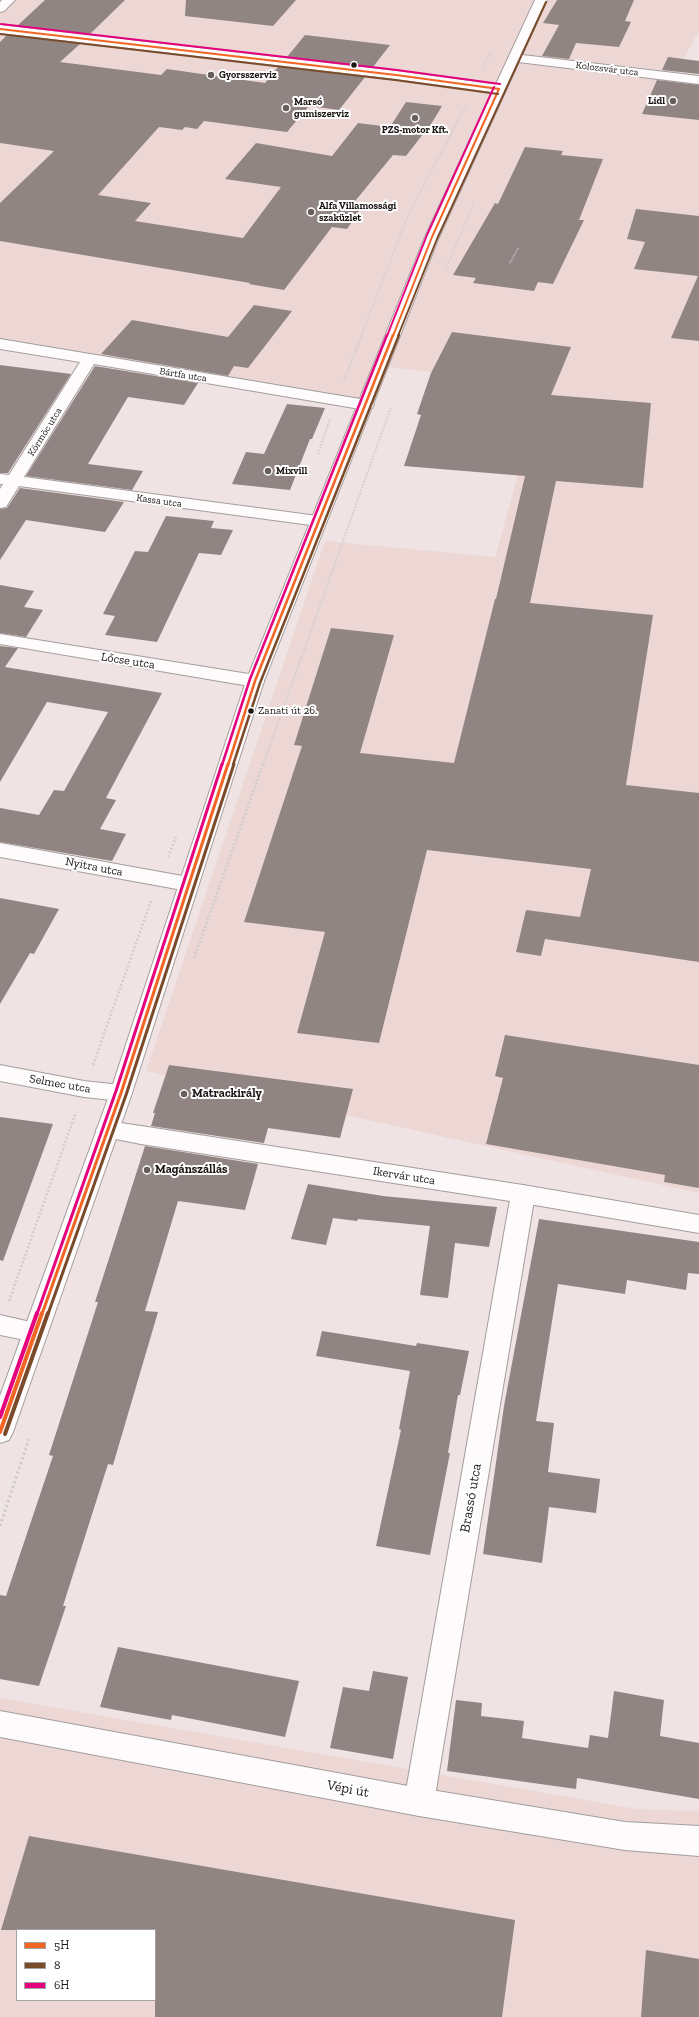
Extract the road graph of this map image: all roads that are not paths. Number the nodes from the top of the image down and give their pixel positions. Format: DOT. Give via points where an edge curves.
graph roads {
  1 [pos="9,0"];
  2 [pos="541,0"];
  3 [pos="0,8"];
  4 [pos="0,29"];
  5 [pos="514,58"];
  6 [pos="699,80"];
  7 [pos="499,89"];
  8 [pos="0,344"];
  9 [pos="89,360"];
  10 [pos="366,405"];
  11 [pos="7,480"];
  12 [pos="0,503"];
  13 [pos="318,522"];
  14 [pos="0,639"];
  15 [pos="256,682"];
  16 [pos="0,850"];
  17 [pos="188,884"];
  18 [pos="0,1073"];
  19 [pos="121,1093"];
  20 [pos="108,1130"];
  21 [pos="524,1194"];
  22 [pos="699,1224"];
  23 [pos="0,1325"];
  24 [pos="35,1332"];
  25 [pos="0,1432"];
  26 [pos="0,1724"];
  27 [pos="419,1802"];
  28 [pos="699,1841"];
  1 -- 3 [label="street"];
  2 -- 5 [label="street"];
  4 -- 7 [label="street" via="396,74"];
  5 -- 6 [label="street, Kolozsvár utca"];
  5 -- 7 [label="street"];
  7 -- 10 [label="street" via="432,237"];
  8 -- 9 [label="street, Bártfa utca"];
  9 -- 10 [label="street, Bártfa utca"];
  9 -- 11 [label="street, Körmöc utca"];
  10 -- 13 [label="street"];
  11 -- 12 [label="street, Körmöc utca"];
  11 -- 13 [label="street, Kassa utca"];
  13 -- 15 [label="street"];
  14 -- 15 [label="street, Lőcse utca"];
  15 -- 17 [label="street"];
  16 -- 17 [label="street, Nyitra utca"];
  17 -- 19 [label="street"];
  18 -- 19 [label="street, Selmec utca" via="84,1089"];
  19 -- 20 [label="street"];
  20 -- 21 [label="street, Ikervár utca"];
  20 -- 24 [label="street"];
  21 -- 22 [label="street, Ikervár utca"];
  21 -- 27 [label="street, Brassó utca"];
  23 -- 24 [label="street"];
  24 -- 25 [label="street"];
  26 -- 27 [label="street, Vépi út"];
  27 -- 28 [label="street, Vépi út" via="625,1836"];
}
